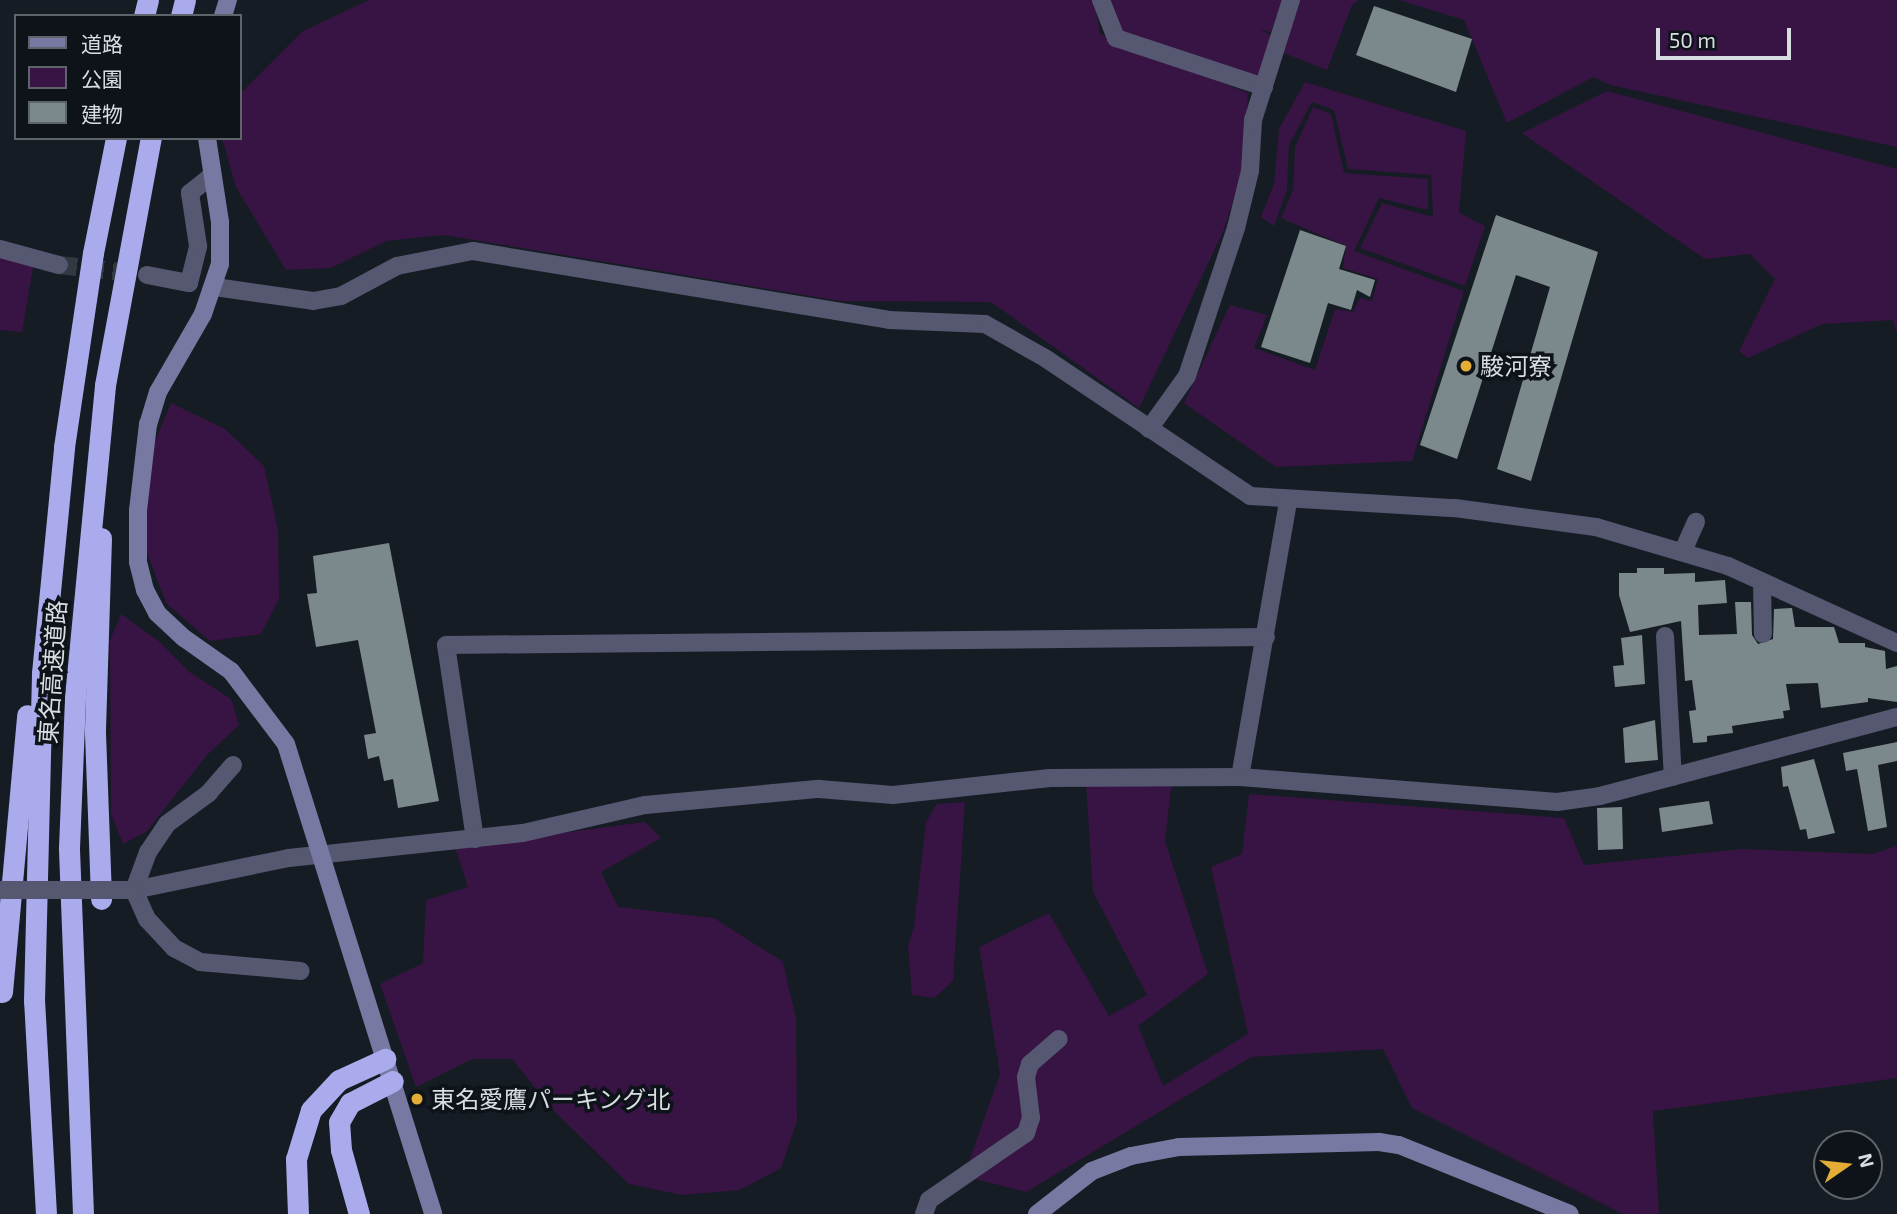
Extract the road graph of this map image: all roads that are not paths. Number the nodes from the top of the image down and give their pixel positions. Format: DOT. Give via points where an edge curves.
graph roads {
  1 [pos="1101,0"];
  2 [pos="1292,0"];
  3 [pos="1264,87"];
  4 [pos="116,140"];
  5 [pos="151,140"];
  6 [pos="207,140"];
  7 [pos="212,175"];
  8 [pos="0,248"];
  9 [pos="59,265"];
  10 [pos="147,275"];
  11 [pos="215,288"];
  12 [pos="105,386"];
  13 [pos="1149,429"];
  14 [pos="1289,500"];
  15 [pos="1696,522"];
  16 [pos="1682,551"];
  17 [pos="52,553"];
  18 [pos="1762,583"];
  19 [pos="1763,634"];
  20 [pos="1665,636"];
  21 [pos="1266,637"];
  22 [pos="1897,643"];
  23 [pos="1897,717"];
  24 [pos="233,765"];
  25 [pos="1240,777"];
  26 [pos="1673,777"];
  27 [pos="475,839"];
  28 [pos="320,858"];
  29 [pos="0,890"];
  30 [pos="134,890"];
  31 [pos="101,899"];
  32 [pos="301,971"];
  33 [pos="2,992"];
  34 [pos="1059,1039"];
  35 [pos="385,1059"];
  36 [pos="393,1081"];
  37 [pos="46,1214"];
  38 [pos="83,1214"];
  39 [pos="298,1214"];
  40 [pos="359,1214"];
  41 [pos="433,1214"];
  42 [pos="924,1214"];
  43 [pos="1037,1214"];
  44 [pos="1570,1214"];
  1 -- 3 [label="street" via="1116,38"];
  2 -- 3 [label="street"];
  3 -- 13 [label="street" via="1253,120 1250,172 1236,228 1187,376"];
  4 -- 17 [label="highway, 東名高速道路" via="93,253"];
  5 -- 12 [label="highway, 東名高速道路"];
  6 -- 7 [label="street"];
  7 -- 10 [label="street" via="190,193 198,246 189,284"];
  7 -- 11 [label="street" via="221,233"];
  8 -- 9 [label="street"];
  11 -- 13 [label="street" via="313,301 341,296 397,266 473,251 889,320 985,324"];
  11 -- 28 [label="street" via="152,408 140,476 138,562 145,590 158,613 231,671 270,718 299,776"];
  12 -- 31 [label="highway" via="96,733"];
  12 -- 38 [label="highway, 東名高速道路" via="75,697 69,848"];
  13 -- 14 [label="street" via="1250,496"];
  14 -- 16 [label="street" via="1536,517 1596,527"];
  14 -- 21 [label="street"];
  15 -- 16 [label="street"];
  16 -- 18 [label="street"];
  17 -- 33 [label="highway" via="23,746"];
  17 -- 37 [label="highway, 東名高速道路" via="34,870 34,1001"];
  18 -- 19 [label="street"];
  18 -- 22 [label="street"];
  20 -- 26 [label="street"];
  21 -- 25 [label="street"];
  21 -- 27 [label="street" via="446,645"];
  23 -- 26 [label="street"];
  24 -- 30 [label="street" via="209,793 167,824 148,852"];
  25 -- 26 [label="street" via="1557,802"];
  25 -- 27 [label="street" via="1050,778 894,795 819,789 645,805"];
  27 -- 28 [label="street"];
  28 -- 30 [label="street" via="289,858"];
  28 -- 35 [label="street"];
  29 -- 30 [label="street, bridge"];
  30 -- 32 [label="street" via="147,919 174,948 200,962"];
  34 -- 42 [label="street" via="1030,1064 1026,1077 1031,1118 1026,1133 929,1200"];
  35 -- 36 [label="street"];
  35 -- 39 [label="highway" via="340,1080 311,1110 296,1159"];
  36 -- 40 [label="highway" via="350,1103 339,1122 341,1150"];
  36 -- 41 [label="street"];
  43 -- 44 [label="street" via="1092,1171 1131,1156 1179,1147 1379,1142 1399,1145"];
}
